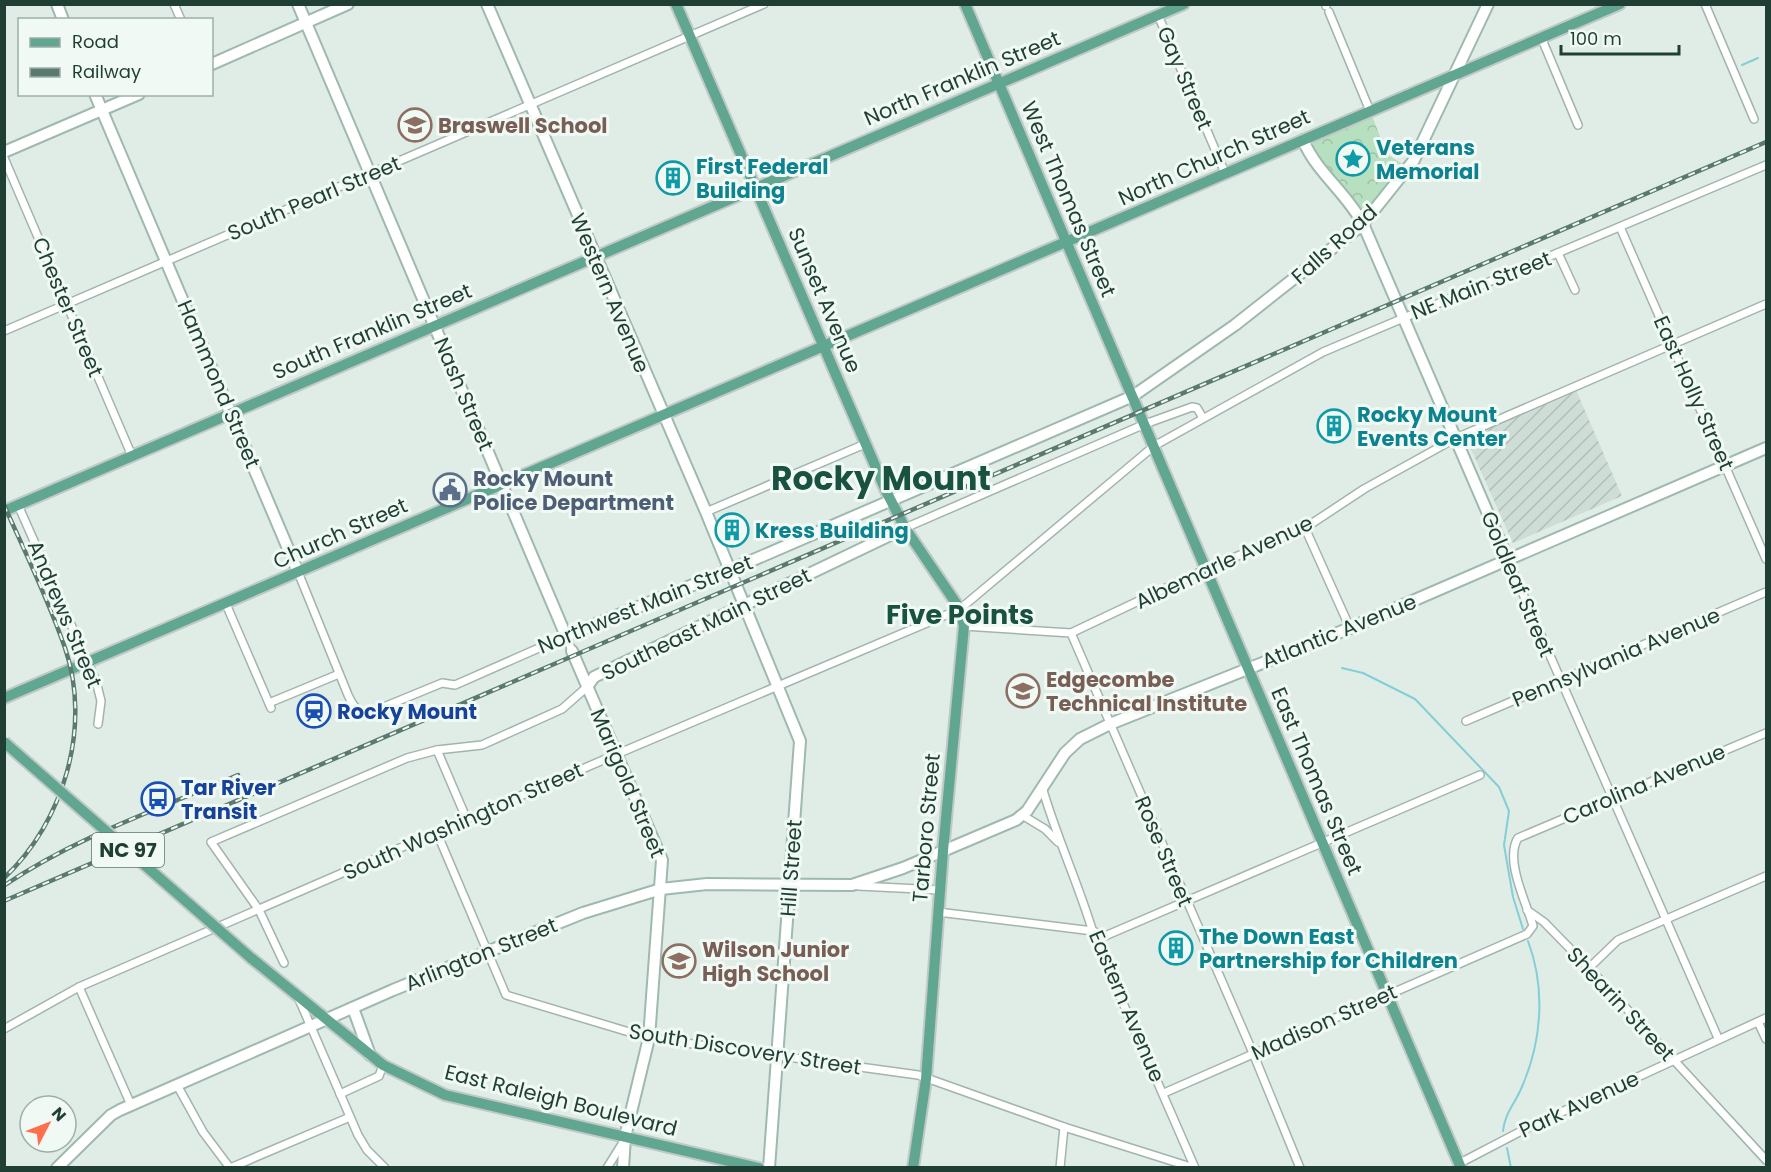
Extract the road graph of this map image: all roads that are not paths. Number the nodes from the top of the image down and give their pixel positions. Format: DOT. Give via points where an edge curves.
graph roads {
  1 [pos="298,4"];
  2 [pos="348,4"];
  3 [pos="487,4"];
  4 [pos="676,4"];
  5 [pos="764,4"];
  6 [pos="965,4"];
  7 [pos="1184,4"];
  8 [pos="1488,4"];
  9 [pos="1603,4"];
  10 [pos="1620,4"];
  11 [pos="1705,4"];
  12 [pos="1327,7"];
  13 [pos="1162,11"];
  14 [pos="306,23"];
  15 [pos="1553,32"];
  16 [pos="689,36"];
  17 [pos="1541,37"];
  18 [pos="213,64"];
  19 [pos="1455,74"];
  20 [pos="998,84"];
  21 [pos="96,96"];
  22 [pos="134,96"];
  23 [pos="530,104"];
  24 [pos="102,110"];
  25 [pos="1370,111"];
  26 [pos="1754,119"];
  27 [pos="1578,126"];
  28 [pos="1303,140"];
  29 [pos="4,153"];
  30 [pos="4,158"];
  31 [pos="1767,165"];
  32 [pos="1225,173"];
  33 [pos="369,174"];
  34 [pos="756,188"];
  35 [pos="1363,224"];
  36 [pos="1620,227"];
  37 [pos="1066,243"];
  38 [pos="1558,253"];
  39 [pos="594,257"];
  40 [pos="166,260"];
  41 [pos="1575,290"];
  42 [pos="67,302"];
  43 [pos="1767,304"];
  44 [pos="1403,317"];
  45 [pos="435,325"];
  46 [pos="4,331"];
  47 [pos="1672,344"];
  48 [pos="823,346"];
  49 [pos="1133,396"];
  50 [pos="1138,408"];
  51 [pos="231,412"];
  52 [pos="664,415"];
  53 [pos="1203,418"];
  54 [pos="1145,424"];
  55 [pos="1456,438"];
  56 [pos="865,444"];
  57 [pos="1154,446"];
  58 [pos="1767,448"];
  59 [pos="132,456"];
  60 [pos="1725,465"];
  61 [pos="502,484"];
  62 [pos="18,505"];
  63 [pos="894,506"];
  64 [pos="4,511"];
  65 [pos="706,512"];
  66 [pos="905,528"];
  67 [pos="1305,528"];
  68 [pos="1767,559"];
  69 [pos="1508,560"];
  70 [pos="730,570"];
  71 [pos="1204,570"];
  72 [pos="298,572"];
  73 [pos="734,582"];
  74 [pos="1767,592"];
  75 [pos="226,603"];
  76 [pos="743,604"];
  77 [pos="960,609"];
  78 [pos="964,626"];
  79 [pos="1350,628"];
  80 [pos="1071,633"];
  81 [pos="566,636"];
  82 [pos="572,651"];
  83 [pos="87,662"];
  84 [pos="1247,669"];
  85 [pos="339,674"];
  86 [pos="1560,682"];
  87 [pos="778,686"];
  88 [pos="587,687"];
  89 [pos="4,698"];
  90 [pos="1466,721"];
  91 [pos="98,724"];
  92 [pos="1110,724"];
  93 [pos="1767,733"];
  94 [pos="4,742"];
  95 [pos="437,750"];
  96 [pos="617,754"];
  97 [pos="1480,775"];
  98 [pos="1042,787"];
  99 [pos="1612,799"];
  100 [pos="1022,815"];
  101 [pos="467,820"];
  102 [pos="437,833"];
  103 [pos="1322,842"];
  104 [pos="1060,844"];
  105 [pos="943,851"];
  106 [pos="1767,876"];
  107 [pos="790,885"];
  108 [pos="852,885"];
  109 [pos="661,889"];
  110 [pos="940,890"];
  111 [pos="1186,903"];
  112 [pos="259,910"];
  113 [pos="1527,910"];
  114 [pos="938,912"];
  115 [pos="1665,919"];
  116 [pos="1093,931"];
  117 [pos="488,953"];
  118 [pos="284,963"];
  119 [pos="1589,969"];
  120 [pos="79,987"];
  121 [pos="1387,994"];
  122 [pos="298,997"];
  123 [pos="353,1008"];
  124 [pos="1767,1018"];
  125 [pos="325,1020"];
  126 [pos="1758,1022"];
  127 [pos="310,1026"];
  128 [pos="4,1029"];
  129 [pos="649,1038"];
  130 [pos="1718,1038"];
  131 [pos="1767,1039"];
  132 [pos="1253,1053"];
  133 [pos="370,1055"];
  134 [pos="778,1056"];
  135 [pos="1672,1060"];
  136 [pos="384,1065"];
  137 [pos="926,1079"];
  138 [pos="177,1085"];
  139 [pos="1164,1093"];
  140 [pos="340,1094"];
  141 [pos="131,1105"];
  142 [pos="350,1117"];
  143 [pos="1064,1127"];
  144 [pos="625,1137"];
  145 [pos="1767,1160"];
  146 [pos="1460,1165"];
  147 [pos="57,1167"];
  148 [pos="230,1167"];
  149 [pos="385,1167"];
  150 [pos="607,1167"];
  151 [pos="623,1167"];
  152 [pos="759,1167"];
  153 [pos="769,1167"];
  154 [pos="913,1167"];
  155 [pos="1060,1167"];
  156 [pos="1195,1167"];
  157 [pos="1300,1167"];
  1 -- 14 [label="street, Nash Street"];
  2 -- 14 [label="street"];
  3 -- 23 [label="street, Western Avenue"];
  4 -- 16 [label="main road, Sunset Avenue"];
  5 -- 16 [label="street, South Pearl Street"];
  6 -- 20 [label="main road, West Thomas Street"];
  7 -- 13 [label="main road, North Franklin Street"];
  8 -- 19 [label="street, Falls Road"];
  9 -- 15 [label="main road" via="1568,20"];
  10 -- 15 [label="main road, North Church Street"];
  11 -- 26 [label="street"];
  12 -- 25 [label="street"];
  13 -- 20 [label="main road, North Franklin Street"];
  13 -- 32 [label="street, Gay Street"];
  14 -- 18 [label="street"];
  14 -- 33 [label="street, Nash Street"];
  15 -- 17 [label="main road, North Church Street"];
  16 -- 23 [label="street, South Pearl Street"];
  16 -- 34 [label="main road, Sunset Avenue"];
  17 -- 19 [label="main road, North Church Street"];
  17 -- 27 [label="street"];
  19 -- 25 [label="main road, North Church Street"];
  19 -- 35 [label="street, Falls Road" via="1414,160"];
  20 -- 34 [label="main road, North Franklin Street"];
  20 -- 37 [label="main road, West Thomas Street"];
  21 -- 24 [label="street, Hammond Street"];
  22 -- 24 [label="street"];
  23 -- 33 [label="street, South Pearl Street"];
  23 -- 39 [label="street, Western Avenue"];
  24 -- 29 [label="street"];
  24 -- 40 [label="street, Hammond Street"];
  25 -- 28 [label="main road, North Church Street"];
  28 -- 32 [label="main road, North Church Street"];
  28 -- 35 [label="street, Goldleaf Street" via="1315,164 1348,198"];
  30 -- 42 [label="street, Chester Street"];
  31 -- 36 [label="street, NE Main Street"];
  32 -- 37 [label="main road, North Church Street"];
  33 -- 40 [label="street, South Pearl Street"];
  33 -- 45 [label="street, Nash Street"];
  34 -- 39 [label="main road, South Franklin Street"];
  34 -- 48 [label="main road, Sunset Avenue"];
  35 -- 44 [label="street, Goldleaf Street"];
  35 -- 49 [label="street, Falls Road" via="1235,325"];
  36 -- 38 [label="street, NE Main Street"];
  36 -- 47 [label="street, East Holly Street"];
  37 -- 48 [label="main road, North Church Street"];
  37 -- 49 [label="main road, West Thomas Street"];
  38 -- 41 [label="street"];
  38 -- 44 [label="street, NE Main Street"];
  39 -- 45 [label="main road, South Franklin Street"];
  39 -- 52 [label="street, Western Avenue"];
  40 -- 42 [label="street, South Pearl Street"];
  40 -- 51 [label="street, Hammond Street"];
  42 -- 46 [label="street, South Pearl Street"];
  42 -- 59 [label="street, Chester Street"];
  43 -- 47 [label="street, Albemarle Avenue"];
  44 -- 53 [label="street, NE Main Street" via="1323,352"];
  44 -- 55 [label="street, Goldleaf Street"];
  45 -- 51 [label="main road, South Franklin Street"];
  45 -- 61 [label="street, Nash Street"];
  47 -- 55 [label="street, Albemarle Avenue"];
  47 -- 60 [label="street, East Holly Street"];
  48 -- 52 [label="main road, Church Street"];
  48 -- 56 [label="main road, Sunset Avenue"];
  49 -- 50 [label="main road, West Thomas Street"];
  49 -- 63 [label="street, Northwest Main Street"];
  50 -- 54 [label="main road, East Thomas Street"];
  51 -- 59 [label="main road, South Franklin Street"];
  51 -- 72 [label="street, Hammond Street"];
  52 -- 61 [label="main road, Church Street"];
  52 -- 65 [label="street, Western Avenue"];
  53 -- 54 [label="street" via="1192,407"];
  53 -- 57 [label="street, NE Main Street"];
  54 -- 57 [label="main road, East Thomas Street"];
  54 -- 66 [label="street"];
  55 -- 67 [label="street, Albemarle Avenue" via="1364,489"];
  55 -- 69 [label="street, Goldleaf Street"];
  56 -- 63 [label="main road, Sunset Avenue"];
  56 -- 65 [label="street"];
  57 -- 71 [label="main road, East Thomas Street"];
  57 -- 77 [label="street, South Washington Street"];
  58 -- 60 [label="street, Atlantic Avenue"];
  59 -- 62 [label="main road, South Franklin Street"];
  60 -- 68 [label="street, East Holly Street"];
  60 -- 69 [label="street, Atlantic Avenue"];
  61 -- 72 [label="main road, Church Street"];
  61 -- 81 [label="street, Nash Street"];
  62 -- 64 [label="main road, South Franklin Street"];
  62 -- 83 [label="street, Andrews Street"];
  63 -- 66 [label="main road, Tarboro Street"];
  63 -- 70 [label="street, Northwest Main Street"];
  65 -- 70 [label="street, Western Avenue"];
  66 -- 76 [label="street, Southeast Main Street"];
  66 -- 77 [label="main road, Tarboro Street"];
  67 -- 71 [label="street, Albemarle Avenue"];
  67 -- 79 [label="street"];
  69 -- 79 [label="street, Atlantic Avenue"];
  69 -- 86 [label="street, Goldleaf Street"];
  70 -- 73 [label="street, Western Avenue"];
  70 -- 81 [label="street, Northwest Main Street"];
  71 -- 80 [label="street, Albemarle Avenue"];
  71 -- 84 [label="main road, East Thomas Street"];
  72 -- 75 [label="main road, Church Street"];
  72 -- 85 [label="street, Hammond Street"];
  73 -- 76 [label="street, Hill Street"];
  74 -- 86 [label="street, Pennsylvania Avenue"];
  75 -- 83 [label="main road, Church Street"];
  75 -- 85 [label="street" via="270,706"];
  76 -- 87 [label="street, Hill Street"];
  76 -- 88 [label="street, Southeast Main Street" via="594,677"];
  77 -- 78 [label="main road, Tarboro Street"];
  77 -- 87 [label="street, South Washington Street"];
  78 -- 80 [label="street"];
  78 -- 105 [label="main road, Tarboro Street"];
  79 -- 84 [label="street, Atlantic Avenue"];
  80 -- 92 [label="street, Rose Street"];
  81 -- 82 [label="street, Nash Street"];
  81 -- 85 [label="street, Northwest Main Street" via="455,685 442,683 369,713 355,708"];
  82 -- 88 [label="street, Marigold Street"];
  83 -- 89 [label="main road, Church Street"];
  83 -- 91 [label="street, Andrews Street" via="99,689"];
  84 -- 92 [label="street, Atlantic Avenue"];
  84 -- 103 [label="main road, East Thomas Street"];
  86 -- 90 [label="street, Pennsylvania Avenue"];
  86 -- 99 [label="street, Goldleaf Street"];
  87 -- 96 [label="street, South Washington Street"];
  87 -- 107 [label="street, Hill Street" via="800,741"];
  88 -- 95 [label="street, Southeast Main Street" via="562,709 483,744"];
  88 -- 96 [label="street, Marigold Street"];
  92 -- 98 [label="street, Atlantic Avenue" via="1080,739 1065,753"];
  92 -- 111 [label="street, Rose Street"];
  93 -- 99 [label="street, Carolina Avenue"];
  94 -- 122 [label="main road, East Raleigh Boulevard / NC 97, bridge"];
  95 -- 101 [label="street"];
  95 -- 112 [label="street, Southeast Main Street" via="407,758 211,842"];
  96 -- 101 [label="street, South Washington Street"];
  96 -- 109 [label="street, Marigold Street" via="662,860"];
  97 -- 103 [label="street"];
  98 -- 100 [label="street, Atlantic Avenue"];
  98 -- 104 [label="street, Eastern Avenue"];
  99 -- 113 [label="street, Carolina Avenue" via="1522,835 1515,842 1518,881"];
  99 -- 115 [label="street, Goldleaf Street"];
  100 -- 104 [label="street"];
  100 -- 105 [label="street, Atlantic Avenue"];
  101 -- 102 [label="street, South Washington Street"];
  102 -- 112 [label="street, South Washington Street"];
  102 -- 117 [label="street"];
  103 -- 111 [label="street"];
  103 -- 121 [label="main road, East Thomas Street"];
  104 -- 116 [label="street, Eastern Avenue"];
  105 -- 108 [label="street, Arlington Street"];
  105 -- 110 [label="main road, Tarboro Street"];
  106 -- 115 [label="street"];
  107 -- 108 [label="street, Arlington Street"];
  107 -- 109 [label="street, Arlington Street" via="707,884"];
  107 -- 134 [label="street, Hill Street"];
  108 -- 110 [label="street"];
  109 -- 117 [label="street, Arlington Street" via="583,913"];
  109 -- 129 [label="street, Marigold Street"];
  110 -- 114 [label="main road, Tarboro Street"];
  111 -- 116 [label="street" via="1108,935"];
  111 -- 132 [label="street, Rose Street"];
  112 -- 118 [label="street"];
  112 -- 120 [label="street, South Washington Street"];
  113 -- 119 [label="street, Shearin Street" via="1544,922"];
  113 -- 121 [label="street, Madison Street" via="1533,926 1527,934"];
  114 -- 116 [label="street"];
  114 -- 137 [label="main road, Tarboro Street"];
  115 -- 119 [label="street" via="1618,940"];
  115 -- 130 [label="street, Goldleaf Street"];
  116 -- 139 [label="street, Eastern Avenue"];
  117 -- 123 [label="street, Arlington Street"];
  117 -- 129 [label="street, South Discovery Street" via="506,995"];
  119 -- 135 [label="street, Shearin Street"];
  120 -- 128 [label="street, South Washington Street"];
  120 -- 141 [label="street"];
  121 -- 132 [label="street, Madison Street"];
  121 -- 146 [label="main road, East Thomas Street"];
  122 -- 125 [label="main road, East Raleigh Boulevard / NC 97"];
  122 -- 127 [label="street"];
  123 -- 125 [label="street, Arlington Street"];
  123 -- 133 [label="street"];
  124 -- 126 [label="street, Park Avenue"];
  125 -- 127 [label="street, Arlington Street"];
  125 -- 133 [label="main road, East Raleigh Boulevard"];
  126 -- 130 [label="street, Park Avenue"];
  126 -- 131 [label="street"];
  127 -- 138 [label="street, Arlington Street"];
  127 -- 140 [label="street"];
  129 -- 134 [label="street, South Discovery Street"];
  129 -- 144 [label="street, Marigold Street"];
  130 -- 135 [label="street, Park Avenue"];
  132 -- 139 [label="street, Madison Street"];
  132 -- 157 [label="street, Rose Street"];
  133 -- 136 [label="main road, East Raleigh Boulevard"];
  134 -- 137 [label="street, South Discovery Street"];
  134 -- 153 [label="street, Hill Street"];
  135 -- 145 [label="street, Shearin Street"];
  135 -- 146 [label="street, Park Avenue" via="1529,1127"];
  136 -- 140 [label="street" via="379,1076"];
  136 -- 144 [label="main road, East Raleigh Boulevard" via="445,1095"];
  137 -- 143 [label="street, South Discovery Street"];
  137 -- 154 [label="main road, Tarboro Street"];
  138 -- 141 [label="street, Arlington Street"];
  138 -- 148 [label="street" via="203,1132"];
  139 -- 156 [label="street, Eastern Avenue"];
  140 -- 142 [label="street"];
  141 -- 147 [label="street, Arlington Street" via="111,1115"];
  142 -- 148 [label="street"];
  142 -- 149 [label="street" via="367,1150"];
  143 -- 155 [label="street"];
  143 -- 156 [label="street, South Discovery Street"];
  144 -- 150 [label="street"];
  144 -- 151 [label="street, Marigold Street"];
  144 -- 152 [label="main road, East Raleigh Boulevard"];
}
